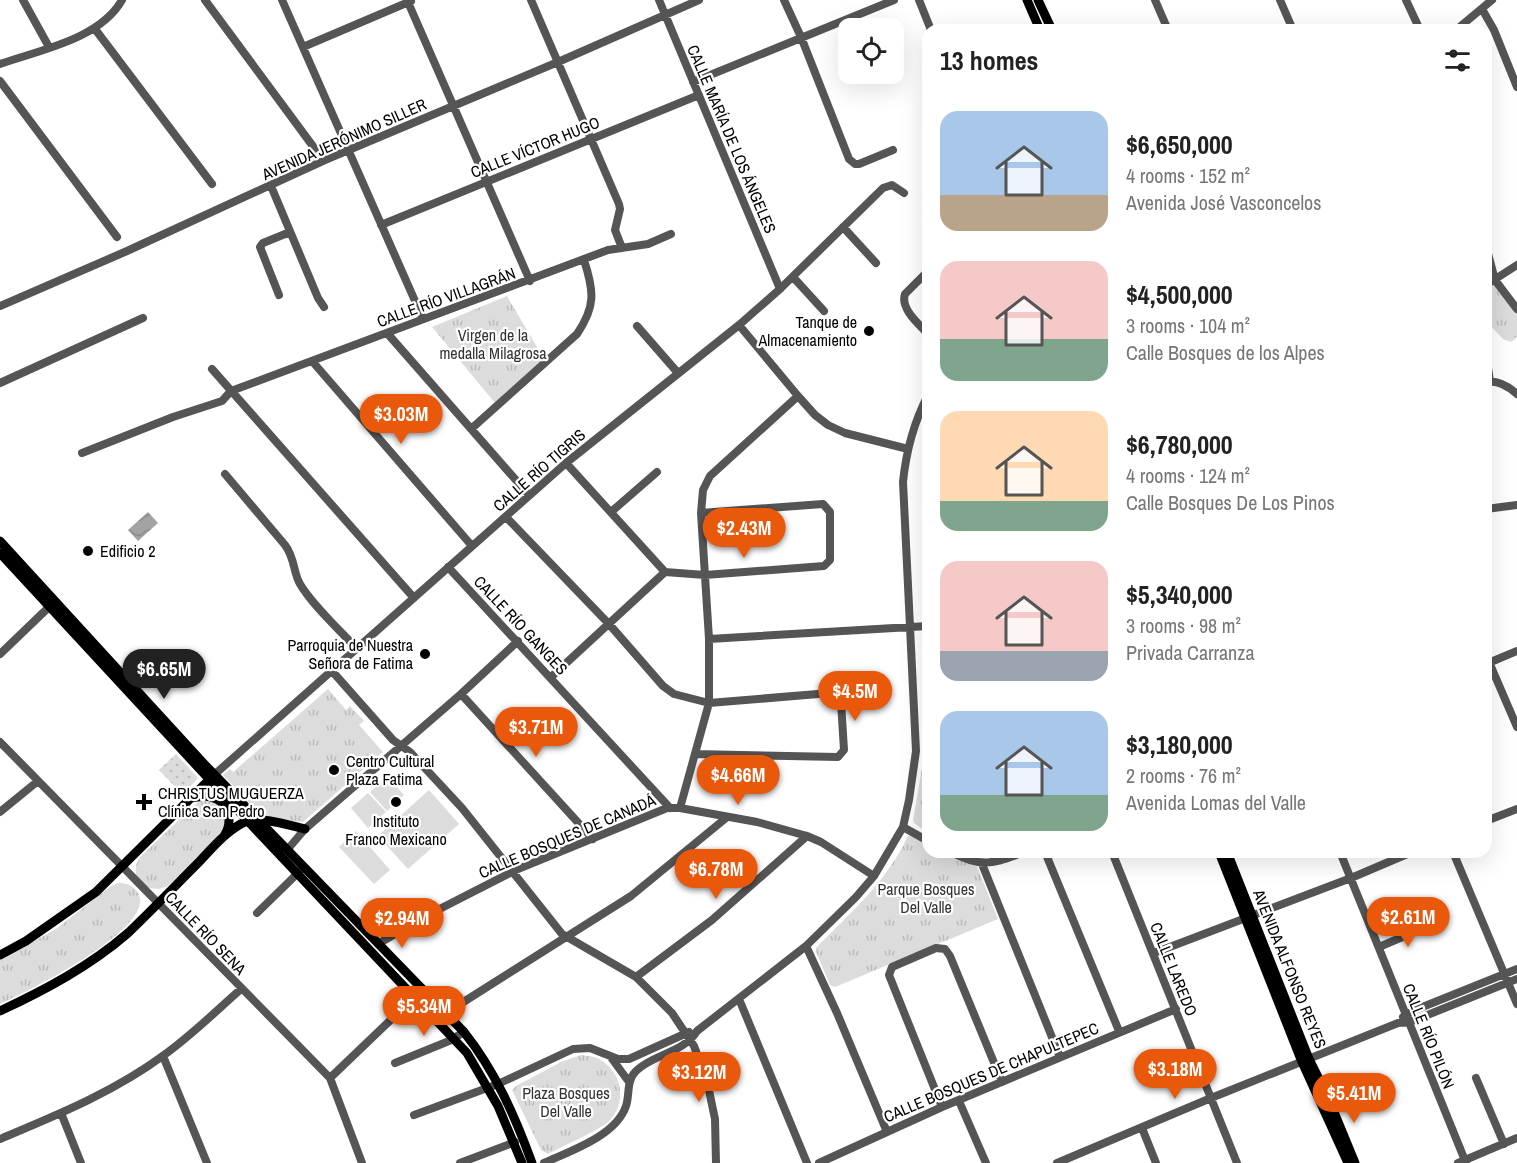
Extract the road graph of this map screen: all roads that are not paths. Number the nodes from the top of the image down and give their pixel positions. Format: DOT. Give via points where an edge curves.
graph roads {
  1 [pos="23,0"];
  2 [pos="122,0"];
  3 [pos="205,0"];
  4 [pos="282,0"];
  5 [pos="531,0"];
  6 [pos="659,0"];
  7 [pos="699,0"];
  8 [pos="784,0"];
  9 [pos="894,0"];
  10 [pos="919,0"];
  11 [pos="1027,0"];
  12 [pos="1038,0"];
  13 [pos="1155,0"];
  14 [pos="1280,0"];
  15 [pos="1406,0"];
  16 [pos="1492,0"];
  17 [pos="409,1"];
  18 [pos="1482,9"];
  19 [pos="665,15"];
  20 [pos="929,24"];
  21 [pos="1037,24"];
  22 [pos="1049,24"];
  23 [pos="1165,24"];
  24 [pos="1290,24"];
  25 [pos="1417,24"];
  26 [pos="1463,24"];
  27 [pos="1491,24"];
  28 [pos="1492,26"];
  29 [pos="95,29"];
  30 [pos="801,37"];
  31 [pos="49,47"];
  32 [pos="303,47"];
  33 [pos="558,62"];
  34 [pos="0,64"];
  35 [pos="0,81"];
  36 [pos="693,81"];
  37 [pos="1517,87"];
  38 [pos="699,95"];
  39 [pos="454,106"];
  40 [pos="592,139"];
  41 [pos="315,149"];
  42 [pos="893,150"];
  43 [pos="348,151"];
  44 [pos="487,181"];
  45 [pos="212,184"];
  46 [pos="271,186"];
  47 [pos="904,193"];
  48 [pos="381,225"];
  49 [pos="843,227"];
  50 [pos="290,232"];
  51 [pos="671,234"];
  52 [pos="117,237"];
  53 [pos="622,248"];
  54 [pos="584,260"];
  55 [pos="876,263"];
  56 [pos="1517,265"];
  57 [pos="1492,269"];
  58 [pos="793,277"];
  59 [pos="922,277"];
  60 [pos="530,280"];
  61 [pos="1495,280"];
  62 [pos="1492,282"];
  63 [pos="780,289"];
  64 [pos="279,295"];
  65 [pos="0,306"];
  66 [pos="324,307"];
  67 [pos="1517,309"];
  68 [pos="824,311"];
  69 [pos="143,318"];
  70 [pos="423,319"];
  71 [pos="739,324"];
  72 [pos="637,326"];
  73 [pos="922,327"];
  74 [pos="387,333"];
  75 [pos="312,361"];
  76 [pos="212,369"];
  77 [pos="678,373"];
  78 [pos="1492,382"];
  79 [pos="0,383"];
  80 [pos="231,391"];
  81 [pos="1517,394"];
  82 [pos="798,396"];
  83 [pos="922,417"];
  84 [pos="471,429"];
  85 [pos="908,448"];
  86 [pos="82,453"];
  87 [pos="566,462"];
  88 [pos="657,472"];
  89 [pos="225,474"];
  90 [pos="529,495"];
  91 [pos="1517,505"];
  92 [pos="1492,508"];
  93 [pos="611,512"];
  94 [pos="701,513"];
  95 [pos="506,517"];
  96 [pos="0,541"];
  97 [pos="471,546"];
  98 [pos="0,553"];
  99 [pos="448,567"];
  100 [pos="665,572"];
  101 [pos="705,575"];
  102 [pos="414,598"];
  103 [pos="49,607"];
  104 [pos="609,624"];
  105 [pos="922,626"];
  106 [pos="910,627"];
  107 [pos="709,639"];
  108 [pos="518,641"];
  109 [pos="357,649"];
  110 [pos="1517,651"];
  111 [pos="0,654"];
  112 [pos="1492,659"];
  113 [pos="1492,669"];
  114 [pos="332,671"];
  115 [pos="551,677"];
  116 [pos="461,694"];
  117 [pos="709,703"];
  118 [pos="1517,727"];
  119 [pos="0,742"];
  120 [pos="401,745"];
  121 [pos="695,754"];
  122 [pos="212,777"];
  123 [pos="38,781"];
  124 [pos="192,798"];
  125 [pos="670,808"];
  126 [pos="680,808"];
  127 [pos="1517,809"];
  128 [pos="0,812"];
  129 [pos="726,818"];
  130 [pos="1492,819"];
  131 [pos="253,820"];
  132 [pos="903,827"];
  133 [pos="305,829"];
  134 [pos="807,836"];
  135 [pos="222,838"];
  136 [pos="922,838"];
  137 [pos="593,839"];
  138 [pos="287,850"];
  139 [pos="966,858"];
  140 [pos="1008,858"];
  141 [pos="1047,858"];
  142 [pos="1114,858"];
  143 [pos="1222,858"];
  144 [pos="1229,858"];
  145 [pos="1343,858"];
  146 [pos="1398,858"];
  147 [pos="1456,858"];
  148 [pos="982,864"];
  149 [pos="122,867"];
  150 [pos="301,870"];
  151 [pos="512,872"];
  152 [pos="874,876"];
  153 [pos="1351,878"];
  154 [pos="158,903"];
  155 [pos="257,913"];
  156 [pos="1249,917"];
  157 [pos="1426,927"];
  158 [pos="566,938"];
  159 [pos="378,944"];
  160 [pos="806,946"];
  161 [pos="1379,946"];
  162 [pos="1154,953"];
  163 [pos="0,954"];
  164 [pos="1517,969"];
  165 [pos="1504,974"];
  166 [pos="636,977"];
  167 [pos="1517,979"];
  168 [pos="1508,983"];
  169 [pos="241,989"];
  170 [pos="423,989"];
  171 [pos="415,997"];
  172 [pos="739,999"];
  173 [pos="1517,1004"];
  174 [pos="1176,1008"];
  175 [pos="0,1011"];
  176 [pos="446,1013"];
  177 [pos="1408,1018"];
  178 [pos="697,1031"];
  179 [pos="1119,1031"];
  180 [pos="464,1032"];
  181 [pos="686,1032"];
  182 [pos="455,1038"];
  183 [pos="691,1041"];
  184 [pos="164,1056"];
  185 [pos="610,1056"];
  186 [pos="1060,1057"];
  187 [pos="1306,1060"];
  188 [pos="395,1063"];
  189 [pos="330,1078"];
  190 [pos="1476,1078"];
  191 [pos="629,1082"];
  192 [pos="1002,1082"];
  193 [pos="498,1084"];
  194 [pos="488,1087"];
  195 [pos="1211,1098"];
  196 [pos="959,1101"];
  197 [pos="942,1107"];
  198 [pos="61,1113"];
  199 [pos="414,1115"];
  200 [pos="1142,1128"];
  201 [pos="887,1132"];
  202 [pos="0,1138"];
  203 [pos="1517,1138"];
  204 [pos="514,1142"];
  205 [pos="1504,1144"];
  206 [pos="1463,1162"];
  207 [pos="81,1163"];
  208 [pos="207,1163"];
  209 [pos="362,1163"];
  210 [pos="460,1163"];
  211 [pos="522,1163"];
  212 [pos="531,1163"];
  213 [pos="544,1163"];
  214 [pos="716,1163"];
  215 [pos="807,1163"];
  216 [pos="819,1163"];
  217 [pos="986,1163"];
  218 [pos="1057,1163"];
  219 [pos="1156,1163"];
  220 [pos="1237,1163"];
  221 [pos="1348,1163"];
  222 [pos="1355,1163"];
  1 -- 31 [label="street"];
  2 -- 29 [label="street" via="110,18"];
  3 -- 41 [label="street"];
  4 -- 32 [label="street"];
  5 -- 33 [label="street"];
  6 -- 19 [label="street, CALLE MARÍA DE LOS ÁNGELES"];
  7 -- 19 [label="street, AVENIDA JERÓNIMO SILLER"];
  8 -- 30 [label="street"];
  9 -- 30 [label="street"];
  10 -- 20 [label="street"];
  11 -- 21 [label="main road"];
  12 -- 22 [label="main road"];
  13 -- 23 [label="street"];
  14 -- 24 [label="street"];
  15 -- 25 [label="street"];
  16 -- 18 [label="street"];
  17 -- 32 [label="street"];
  17 -- 39 [label="street"];
  18 -- 26 [label="street"];
  18 -- 27 [label="street"];
  19 -- 33 [label="street, AVENIDA JERÓNIMO SILLER"];
  19 -- 36 [label="street, CALLE MARÍA DE LOS ÁNGELES"];
  28 -- 37 [label="street"];
  29 -- 31 [label="street"];
  29 -- 45 [label="street"];
  30 -- 36 [label="street"];
  30 -- 42 [label="street" via="849,159 859,164"];
  31 -- 34 [label="street"];
  32 -- 43 [label="street"];
  33 -- 39 [label="street, AVENIDA JERÓNIMO SILLER"];
  33 -- 40 [label="street"];
  35 -- 52 [label="street"];
  36 -- 38 [label="street, CALLE MARÍA DE LOS ÁNGELES"];
  38 -- 40 [label="street, CALLE VÍCTOR HUGO"];
  38 -- 63 [label="street, CALLE MARÍA DE LOS ÁNGELES"];
  39 -- 43 [label="street, AVENIDA JERÓNIMO SILLER"];
  39 -- 44 [label="street"];
  40 -- 44 [label="street, CALLE VÍCTOR HUGO"];
  40 -- 53 [label="street" via="619,204 615,230"];
  43 -- 46 [label="street, AVENIDA JERÓNIMO SILLER"];
  43 -- 48 [label="street"];
  44 -- 48 [label="street, CALLE VÍCTOR HUGO"];
  44 -- 60 [label="street"];
  46 -- 50 [label="street"];
  46 -- 65 [label="street, AVENIDA JERÓNIMO SILLER"];
  47 -- 49 [label="street, CALLE RÍO TIGRIS" via="892,185 883,188"];
  48 -- 70 [label="street"];
  49 -- 55 [label="street"];
  49 -- 58 [label="street, CALLE RÍO TIGRIS"];
  50 -- 64 [label="street" via="260,247"];
  50 -- 66 [label="street"];
  51 -- 53 [label="street, CALLE RÍO VILLAGRÁN" via="648,244"];
  53 -- 54 [label="street, CALLE RÍO VILLAGRÁN"];
  54 -- 60 [label="street, CALLE RÍO VILLAGRÁN"];
  54 -- 84 [label="street" via="593,294 584,324"];
  56 -- 61 [label="street"];
  57 -- 61 [label="street"];
  58 -- 63 [label="street, CALLE RÍO TIGRIS"];
  58 -- 68 [label="street"];
  59 -- 73 [label="street" via="903,299 906,309"];
  60 -- 70 [label="street, CALLE RÍO VILLAGRÁN"];
  61 -- 62 [label="street"];
  61 -- 67 [label="street"];
  63 -- 71 [label="street, CALLE RÍO TIGRIS"];
  69 -- 79 [label="street"];
  70 -- 74 [label="street, CALLE RÍO VILLAGRÁN"];
  71 -- 77 [label="street, CALLE RÍO TIGRIS"];
  71 -- 82 [label="street"];
  72 -- 77 [label="street"];
  74 -- 75 [label="street, CALLE RÍO VILLAGRÁN"];
  74 -- 84 [label="street"];
  75 -- 80 [label="street, CALLE RÍO VILLAGRÁN"];
  75 -- 97 [label="street"];
  76 -- 80 [label="street"];
  77 -- 87 [label="street, CALLE RÍO TIGRIS"];
  78 -- 81 [label="street"];
  80 -- 86 [label="street, CALLE RÍO VILLAGRÁN" via="222,401"];
  80 -- 102 [label="street"];
  82 -- 85 [label="street" via="828,425"];
  82 -- 94 [label="street" via="710,476 703,490"];
  83 -- 85 [label="street"];
  84 -- 90 [label="street"];
  85 -- 106 [label="street" via="903,493"];
  87 -- 90 [label="street, CALLE RÍO TIGRIS"];
  87 -- 93 [label="street"];
  88 -- 93 [label="street"];
  89 -- 109 [label="street" via="292,555 298,581 306,593"];
  90 -- 95 [label="street, CALLE RÍO TIGRIS"];
  91 -- 92 [label="street"];
  93 -- 100 [label="street"];
  94 -- 101 [label="street"];
  94 -- 101 [label="street" via="820,504 830,512 831,557 826,565"];
  95 -- 97 [label="street, CALLE RÍO TIGRIS"];
  95 -- 104 [label="street"];
  96 -- 122 [label="main road"];
  97 -- 99 [label="street, CALLE RÍO TIGRIS"];
  98 -- 103 [label="main road"];
  99 -- 102 [label="street, CALLE RÍO TIGRIS"];
  99 -- 108 [label="street, CALLE RÍO GANGES"];
  100 -- 101 [label="street"];
  100 -- 104 [label="street"];
  101 -- 107 [label="street"];
  102 -- 109 [label="street, CALLE RÍO TIGRIS"];
  103 -- 111 [label="street"];
  103 -- 122 [label="main road"];
  104 -- 115 [label="street"];
  104 -- 117 [label="street" via="668,690"];
  105 -- 106 [label="street"];
  106 -- 107 [label="street"];
  106 -- 132 [label="street" via="916,751"];
  107 -- 117 [label="street"];
  108 -- 115 [label="street, CALLE RÍO GANGES"];
  108 -- 116 [label="street"];
  109 -- 114 [label="street, CALLE RÍO TIGRIS"];
  110 -- 112 [label="street"];
  113 -- 118 [label="street"];
  114 -- 120 [label="street"];
  114 -- 122 [label="street, CALLE RÍO TIGRIS"];
  115 -- 125 [label="street, CALLE RÍO GANGES"];
  116 -- 120 [label="street"];
  116 -- 137 [label="street"];
  117 -- 121 [label="street"];
  117 -- 121 [label="street" via="834,694 842,702 844,750 834,757"];
  119 -- 123 [label="street, CALLE RÍO SENA"];
  120 -- 133 [label="street"];
  120 -- 151 [label="street" via="462,808"];
  121 -- 126 [label="street"];
  122 -- 124 [label="main road"];
  122 -- 131 [label="main road"];
  123 -- 128 [label="street"];
  123 -- 149 [label="street, CALLE RÍO SENA"];
  124 -- 135 [label="main road" via="211,797 225,807 230,821"];
  124 -- 149 [label="main road"];
  125 -- 126 [label="street, CALLE BOSQUES DE CANADÁ"];
  125 -- 137 [label="street, CALLE BOSQUES DE CANADÁ"];
  126 -- 129 [label="street, CALLE BOSQUES DE CANADÁ"];
  127 -- 130 [label="street"];
  129 -- 134 [label="street, CALLE BOSQUES DE CANADÁ"];
  129 -- 158 [label="street" via="644,886"];
  131 -- 133 [label="main road"];
  131 -- 135 [label="main road"];
  131 -- 138 [label="main road"];
  131 -- 150 [label="main road"];
  132 -- 136 [label="street"];
  132 -- 152 [label="street"];
  133 -- 138 [label="street"];
  134 -- 152 [label="street, CALLE BOSQUES DE CANADÁ"];
  134 -- 166 [label="street" via="712,920"];
  135 -- 154 [label="main road"];
  137 -- 151 [label="street, CALLE BOSQUES DE CANADÁ"];
  138 -- 150 [label="main road"];
  139 -- 148 [label="street"];
  140 -- 148 [label="street"];
  141 -- 179 [label="street"];
  142 -- 162 [label="street, CALLE LAREDO"];
  143 -- 156 [label="main road, AVENIDA ALFONSO REYES"];
  144 -- 156 [label="main road, AVENIDA ALFONSO REYES"];
  145 -- 153 [label="street, CALLE RÍO PILÓN"];
  146 -- 153 [label="street"];
  147 -- 165 [label="street"];
  148 -- 186 [label="street"];
  149 -- 154 [label="street, CALLE RÍO SENA"];
  149 -- 163 [label="main road" via="65,916"];
  150 -- 155 [label="street"];
  150 -- 159 [label="main road"];
  150 -- 171 [label="main road"];
  151 -- 158 [label="street"];
  151 -- 159 [label="street, CALLE BOSQUES DE CANADÁ"];
  152 -- 160 [label="street"];
  153 -- 156 [label="street"];
  153 -- 161 [label="street, CALLE RÍO PILÓN"];
  154 -- 169 [label="street, CALLE RÍO SENA"];
  154 -- 175 [label="main road" via="89,962"];
  156 -- 162 [label="street"];
  156 -- 187 [label="main road, AVENIDA ALFONSO REYES"];
  157 -- 161 [label="street"];
  158 -- 166 [label="street"];
  158 -- 176 [label="street"];
  159 -- 170 [label="main road"];
  160 -- 172 [label="street"];
  160 -- 201 [label="street"];
  161 -- 177 [label="street, CALLE RÍO PILÓN"];
  162 -- 174 [label="street, CALLE LAREDO"];
  164 -- 165 [label="street"];
  165 -- 168 [label="street"];
  165 -- 177 [label="street"];
  166 -- 181 [label="street"];
  167 -- 168 [label="street"];
  168 -- 173 [label="street"];
  168 -- 177 [label="street"];
  169 -- 184 [label="street"];
  169 -- 189 [label="street, CALLE RÍO SENA"];
  170 -- 171 [label="street"];
  170 -- 176 [label="main road"];
  171 -- 182 [label="main road"];
  171 -- 189 [label="street"];
  172 -- 178 [label="street"];
  172 -- 215 [label="street"];
  174 -- 179 [label="street, CALLE BOSQUES DE CHAPULTEPEC"];
  174 -- 195 [label="street, CALLE LAREDO"];
  176 -- 180 [label="main road"];
  177 -- 187 [label="street"];
  177 -- 206 [label="street, CALLE RÍO PILÓN"];
  178 -- 181 [label="street"];
  178 -- 183 [label="street"];
  179 -- 186 [label="street, CALLE BOSQUES DE CHAPULTEPEC"];
  180 -- 182 [label="street"];
  180 -- 193 [label="main road"];
  181 -- 183 [label="street"];
  181 -- 185 [label="street" via="635,1058"];
  182 -- 188 [label="street"];
  182 -- 194 [label="main road"];
  183 -- 191 [label="street" via="644,1065"];
  183 -- 214 [label="street" via="710,1092"];
  184 -- 198 [label="street"];
  184 -- 208 [label="street"];
  185 -- 191 [label="street"];
  185 -- 193 [label="street" via="590,1048 573,1049"];
  186 -- 192 [label="street, CALLE BOSQUES DE CHAPULTEPEC"];
  187 -- 195 [label="street"];
  187 -- 221 [label="main road, AVENIDA ALFONSO REYES"];
  187 -- 222 [label="main road, AVENIDA ALFONSO REYES" via="1327,1095"];
  189 -- 209 [label="street, CALLE RÍO SENA"];
  190 -- 205 [label="street"];
  191 -- 213 [label="street" via="625,1109 613,1126"];
  192 -- 196 [label="street, CALLE BOSQUES DE CHAPULTEPEC"];
  192 -- 197 [label="street" via="950,956 943,948 936,948 892,967 889,972"];
  193 -- 194 [label="street"];
  193 -- 212 [label="main road"];
  194 -- 199 [label="street"];
  194 -- 204 [label="main road"];
  195 -- 200 [label="street"];
  195 -- 220 [label="street, CALLE LAREDO"];
  196 -- 197 [label="street, CALLE BOSQUES DE CHAPULTEPEC"];
  196 -- 217 [label="street"];
  197 -- 201 [label="street, CALLE BOSQUES DE CHAPULTEPEC"];
  198 -- 202 [label="street"];
  198 -- 207 [label="street"];
  200 -- 218 [label="street"];
  200 -- 219 [label="street"];
  201 -- 216 [label="street, CALLE BOSQUES DE CHAPULTEPEC"];
  203 -- 205 [label="street"];
  204 -- 210 [label="street"];
  204 -- 211 [label="main road"];
  204 -- 212 [label="main road"];
  205 -- 206 [label="street"];
}
